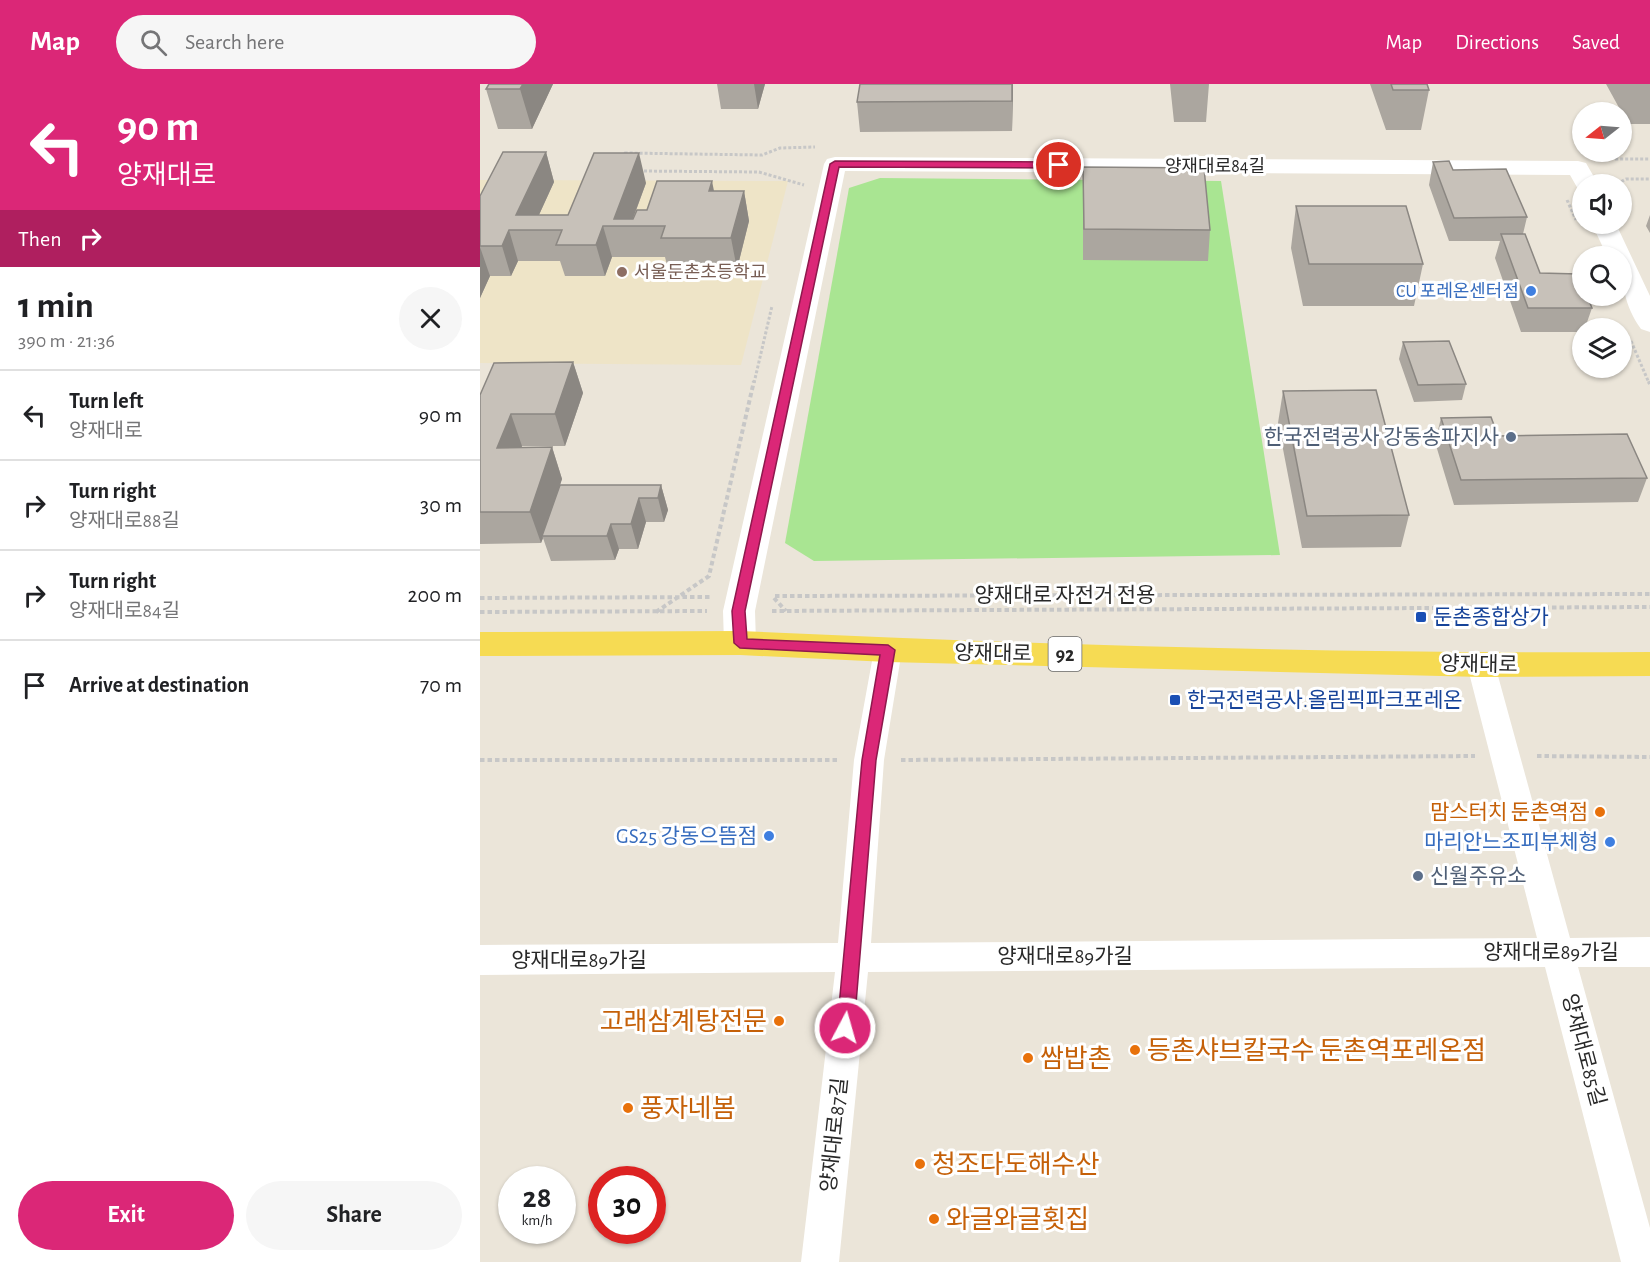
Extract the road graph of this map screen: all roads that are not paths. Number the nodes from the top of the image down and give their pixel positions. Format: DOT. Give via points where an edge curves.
graph roads {
  1 [pos="1581,174"];
  2 [pos="1632,284"];
  3 [pos="1650,324"];
  4 [pos="740,643"];
  5 [pos="480,644"];
  6 [pos="888,650"];
  7 [pos="1650,664"];
  8 [pos="1481,665"];
  9 [pos="1557,952"];
  10 [pos="1650,952"];
  11 [pos="853,958"];
  12 [pos="480,960"];
  13 [pos="820,1262"];
  14 [pos="1640,1262"];
  1 -- 4 [label="street, 양재대로84길" via="1578,168 835,164 740,604"];
  2 -- 3 [label="street"];
  4 -- 5 [label="main road, 양재대로 / 92"];
  4 -- 6 [label="main road, 양재대로 / 92"];
  6 -- 8 [label="main road, 양재대로 / 92"];
  6 -- 11 [label="street, 양재대로87길" via="869,760"];
  7 -- 8 [label="main road, 양재대로 / 92"];
  8 -- 9 [label="street, 양재대로85길"];
  9 -- 10 [label="street, 양재대로89가길"];
  9 -- 11 [label="street, 양재대로89가길"];
  9 -- 14 [label="street, 양재대로85길"];
  11 -- 12 [label="street, 양재대로89가길"];
  11 -- 13 [label="street, 양재대로87길"];
}
